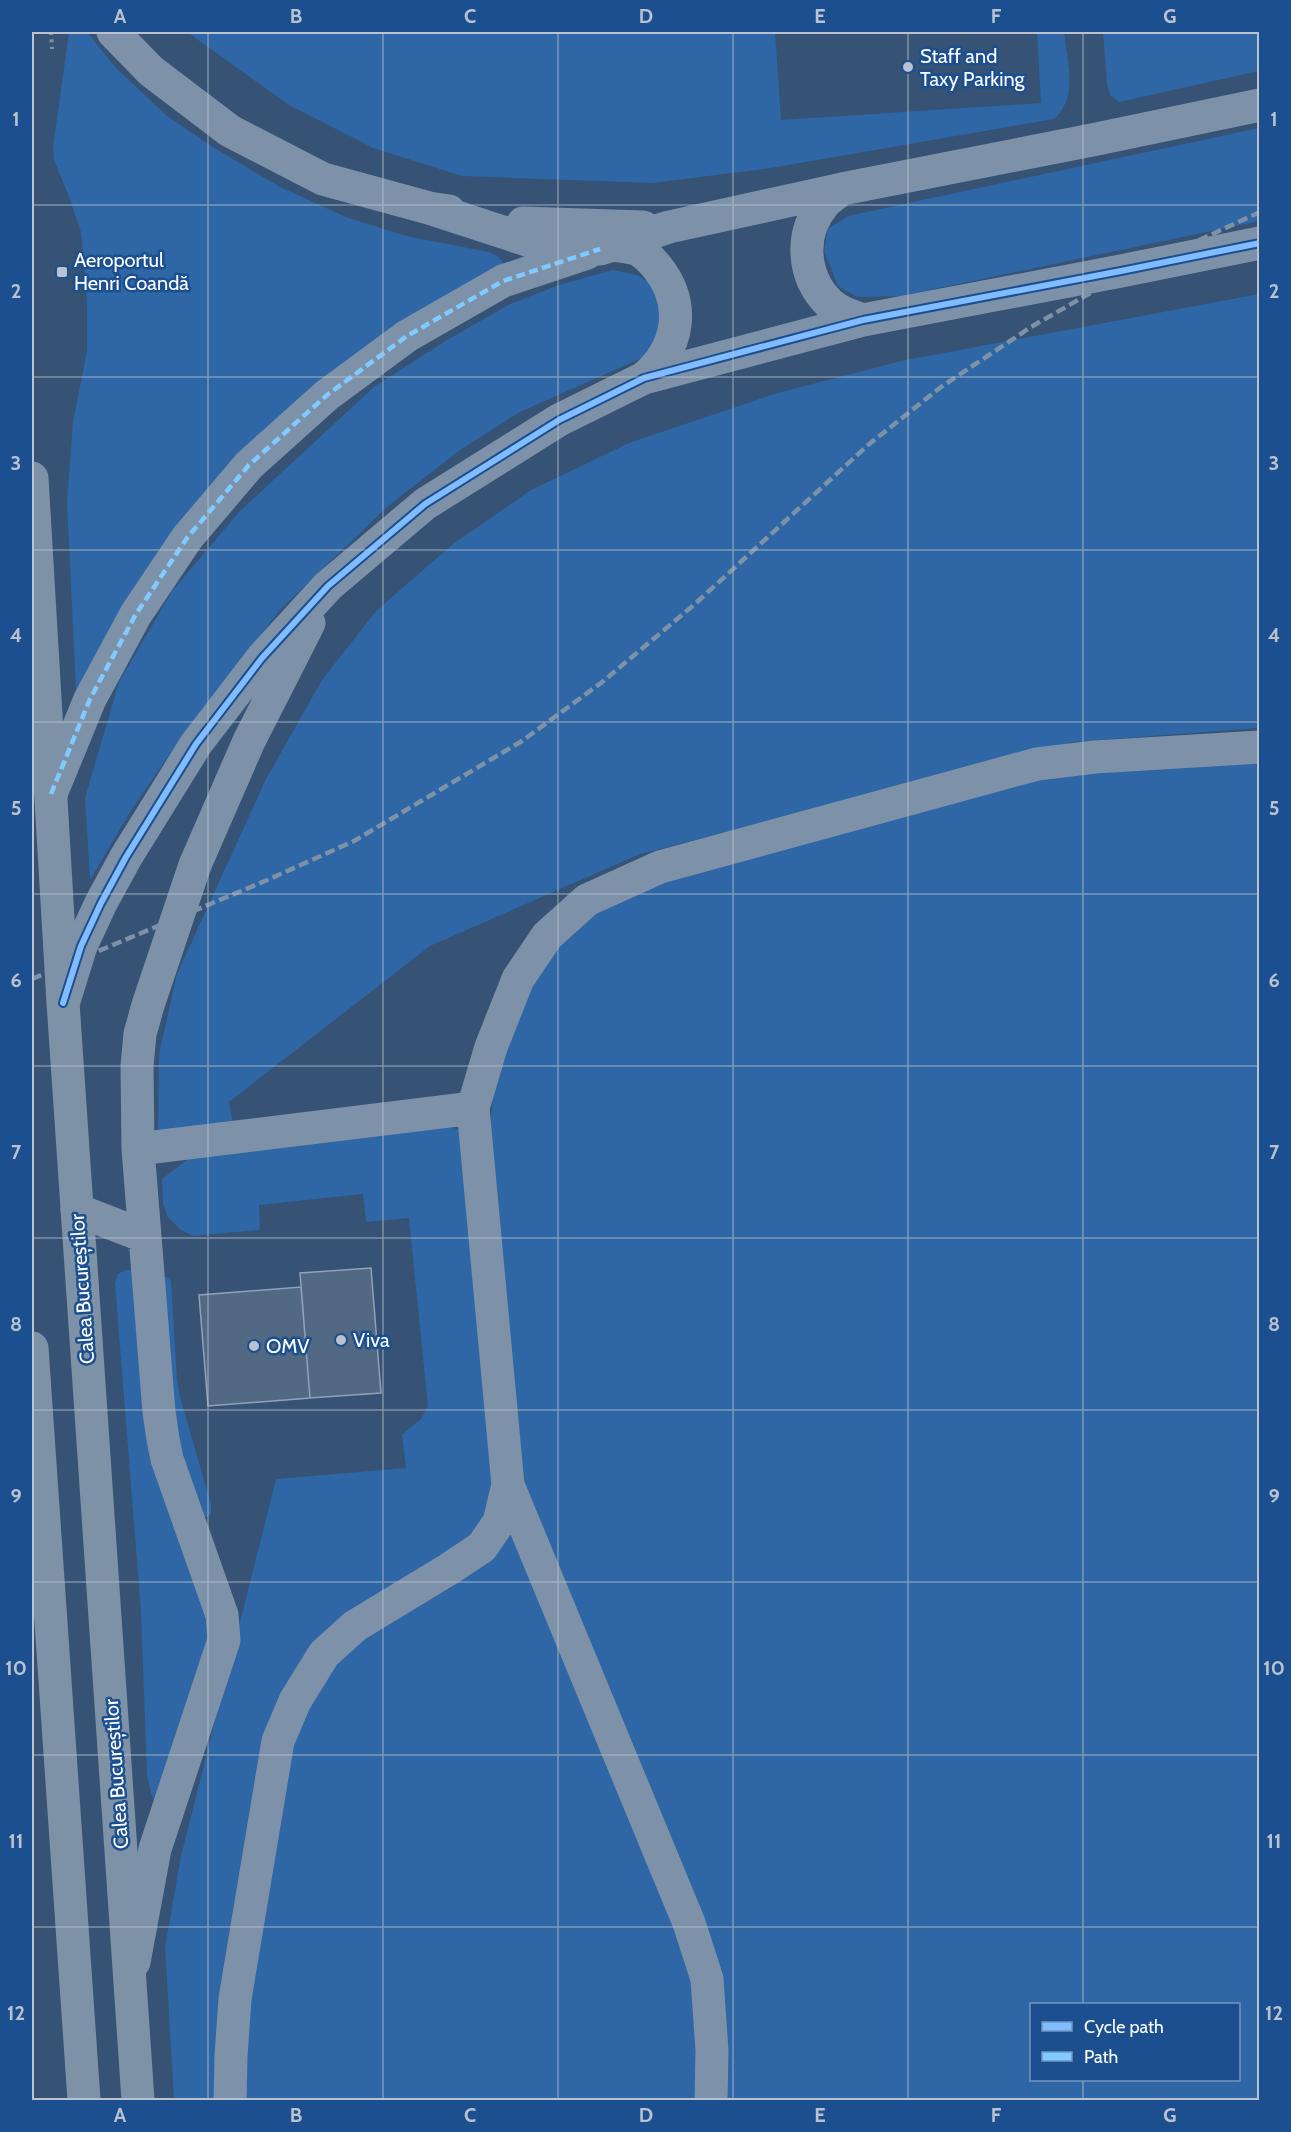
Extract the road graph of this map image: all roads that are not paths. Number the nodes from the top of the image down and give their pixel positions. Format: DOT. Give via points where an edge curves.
graph roads {
  1 [pos="113,32"];
  2 [pos="1260,105"];
  3 [pos="842,189"];
  4 [pos="429,208"];
  5 [pos="669,228"];
  6 [pos="1260,243"];
  7 [pos="607,247"];
  8 [pos="863,320"];
  9 [pos="644,378"];
  10 [pos="32,478"];
  11 [pos="328,586"];
  12 [pos="1260,747"];
  13 [pos="51,794"];
  14 [pos="63,1003"];
  15 [pos="473,1108"];
  16 [pos="138,1149"];
  17 [pos="77,1210"];
  18 [pos="144,1236"];
  19 [pos="32,1348"];
  20 [pos="508,1485"];
  21 [pos="36,1491"];
  22 [pos="130,1984"];
  23 [pos="84,2100"];
  24 [pos="138,2100"];
  25 [pos="230,2100"];
  26 [pos="711,2100"];
  1 -- 4 [label="street" via="151,71 230,131 323,179"];
  2 -- 3 [label="street"];
  3 -- 5 [label="street"];
  3 -- 8 [label="street" via="824,204 812,222 806,244 808,266 816,287 830,304"];
  4 -- 5 [label="street" via="533,225"];
  4 -- 7 [label="street" via="530,242 568,249"];
  5 -- 7 [label="street"];
  6 -- 8 [label="street"];
  7 -- 9 [label="street" via="637,250 652,261 673,296 673,337 663,358"];
  7 -- 13 [label="street" via="502,281 407,336 327,394 249,465 187,538 136,614 90,699"];
  8 -- 9 [label="street"];
  9 -- 11 [label="street" via="559,420 425,504"];
  10 -- 13 [label="highway, Calea Bucureștilor"];
  11 -- 14 [label="street" via="262,658 196,744 101,903 81,946"];
  11 -- 16 [label="street" via="249,741 195,865 140,1034"];
  12 -- 15 [label="street" via="1037,764 660,867 587,900 547,936 518,980 491,1047"];
  13 -- 14 [label="highway, Calea Bucureștilor"];
  14 -- 17 [label="highway, Calea Bucureștilor"];
  15 -- 16 [label="street"];
  15 -- 20 [label="street"];
  16 -- 18 [label="street"];
  17 -- 18 [label="street"];
  17 -- 22 [label="highway, Calea Bucureștilor"];
  18 -- 22 [label="street" via="163,1439 222,1616 224,1640 154,1849"];
  19 -- 21 [label="highway"];
  20 -- 25 [label="street" via="499,1522 482,1547 355,1626 324,1654 295,1701 278,1741 235,1999"];
  20 -- 26 [label="street" via="689,1923 706,1979 712,2051"];
  21 -- 23 [label="highway"];
  22 -- 24 [label="highway, Calea Bucureștilor"];
}
